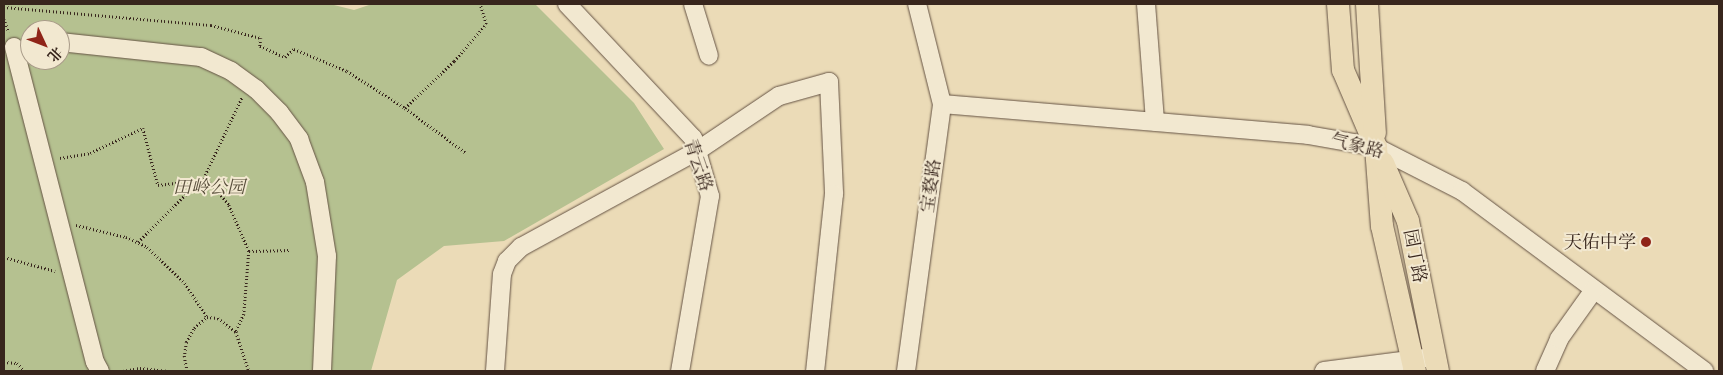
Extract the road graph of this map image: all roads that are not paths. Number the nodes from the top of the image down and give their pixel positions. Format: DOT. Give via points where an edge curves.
graph roads {
  1 [pos="567,4"];
  2 [pos="693,4"];
  3 [pos="917,4"];
  4 [pos="1146,4"];
  5 [pos="1338,4"];
  6 [pos="1367,4"];
  7 [pos="70,43"];
  8 [pos="16,47"];
  9 [pos="709,56"];
  10 [pos="942,104"];
  11 [pos="1156,122"];
  12 [pos="1376,147"];
  13 [pos="697,151"];
  14 [pos="1594,290"];
  15 [pos="1426,365"];
  16 [pos="100,371"];
  17 [pos="322,371"];
  18 [pos="495,371"];
  19 [pos="680,371"];
  20 [pos="815,371"];
  21 [pos="906,371"];
  22 [pos="1324,371"];
  23 [pos="1545,371"];
  24 [pos="1704,371"];
  1 -- 13 [label="street, 青云路" via="693,138"];
  2 -- 9 [label="street"];
  3 -- 10 [label="street, 宝婺路"];
  4 -- 11 [label="street"];
  5 -- 12 [label="main road, 园丁路" via="1343,70"];
  6 -- 12 [label="main road, 园丁路"];
  7 -- 17 [label="street" via="201,57 248,83 279,112 299,139 315,182 327,256"];
  8 -- 16 [label="street" via="95,362"];
  10 -- 11 [label="street, 气象路"];
  10 -- 21 [label="street, 宝婺路"];
  11 -- 12 [label="street, 气象路" via="1308,135"];
  12 -- 14 [label="street, 气象路" via="1462,191"];
  12 -- 15 [label="main road, 园丁路" via="1408,221"];
  13 -- 18 [label="street" via="521,247 507,261 502,274"];
  13 -- 19 [label="street, 青云路" via="710,196"];
  13 -- 20 [label="street" via="779,96 829,82 834,194"];
  14 -- 23 [label="street" via="1559,339"];
  14 -- 24 [label="street, 气象路"];
  15 -- 22 [label="street"];
}
